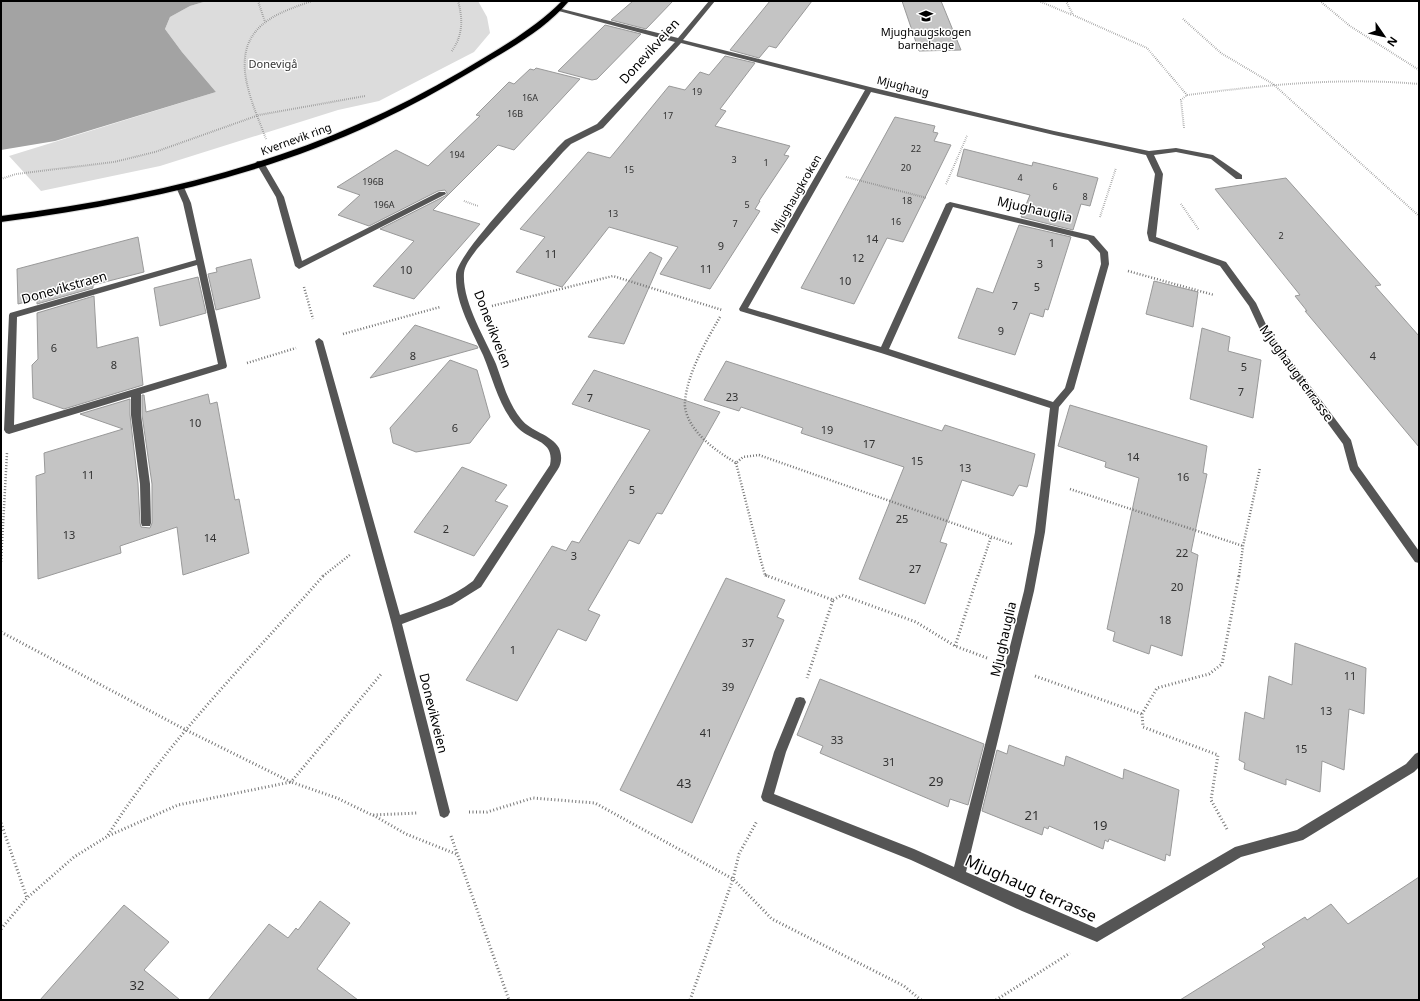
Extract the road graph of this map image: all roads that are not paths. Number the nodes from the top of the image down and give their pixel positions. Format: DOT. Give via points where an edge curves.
graph roads {
  1 [pos="566,1"];
  2 [pos="712,1"];
  3 [pos="558,10"];
  4 [pos="679,41"];
  5 [pos="869,89"];
  6 [pos="1149,153"];
  7 [pos="260,163"];
  8 [pos="1239,177"];
  9 [pos="180,187"];
  10 [pos="442,194"];
  11 [pos="1,219"];
  12 [pos="199,262"];
  13 [pos="319,341"];
  14 [pos="884,351"];
  15 [pos="136,393"];
  16 [pos="1055,406"];
  17 [pos="146,523"];
  18 [pos="1419,559"];
  19 [pos="396,620"];
  20 [pos="800,702"];
  21 [pos="1419,758"];
  22 [pos="444,812"];
  23 [pos="959,874"];
  1 -- 3 [label="main road, Kvernevik ring"];
  2 -- 4 [label="street, Donevikveien"];
  3 -- 4 [label="street, Mjughaug"];
  3 -- 7 [label="main road, Kvernevik ring" via="511,45 420,98 324,141"];
  4 -- 5 [label="street, Mjughaug"];
  4 -- 19 [label="street, Donevikveien" via="600,126 568,142 560,150 463,262 460,274 462,287 508,407 520,425 548,442 558,457 555,466 477,584 464,595 446,604"];
  5 -- 6 [label="street, Mjughaug"];
  5 -- 14 [label="street, Mjughaugkroken" via="743,309"];
  6 -- 8 [label="street, Mjughaug" via="1176,150 1213,157"];
  6 -- 18 [label="street, Mjughaug terrasse" via="1159,174 1152,239 1223,264 1253,306 1265,332 1348,443 1353,467"];
  7 -- 9 [label="main road, Kvernevik ring"];
  7 -- 10 [label="street" via="280,197 299,266"];
  9 -- 11 [label="main road, Kvernevik ring" via="99,205"];
  9 -- 12 [label="street" via="187,203"];
  12 -- 15 [label="street" via="223,366"];
  12 -- 15 [label="street, Donevikstraen" via="13,315 9,430"];
  13 -- 19 [label="street, Donevikveien"];
  14 -- 16 [label="street"];
  14 -- 16 [label="street, Mjughauglia" via="950,204 1091,238 1104,252 1105,264 1069,389"];
  15 -- 17 [label="street"];
  16 -- 23 [label="street, Mjughauglia" via="1037,552 1012,668"];
  19 -- 22 [label="street, Donevikveien"];
  20 -- 23 [label="street, Mjughaug terrasse" via="780,752 767,797"];
  21 -- 23 [label="street, Mjughaug terrasse" via="1410,768 1299,836 1239,851 1097,935"];
}
